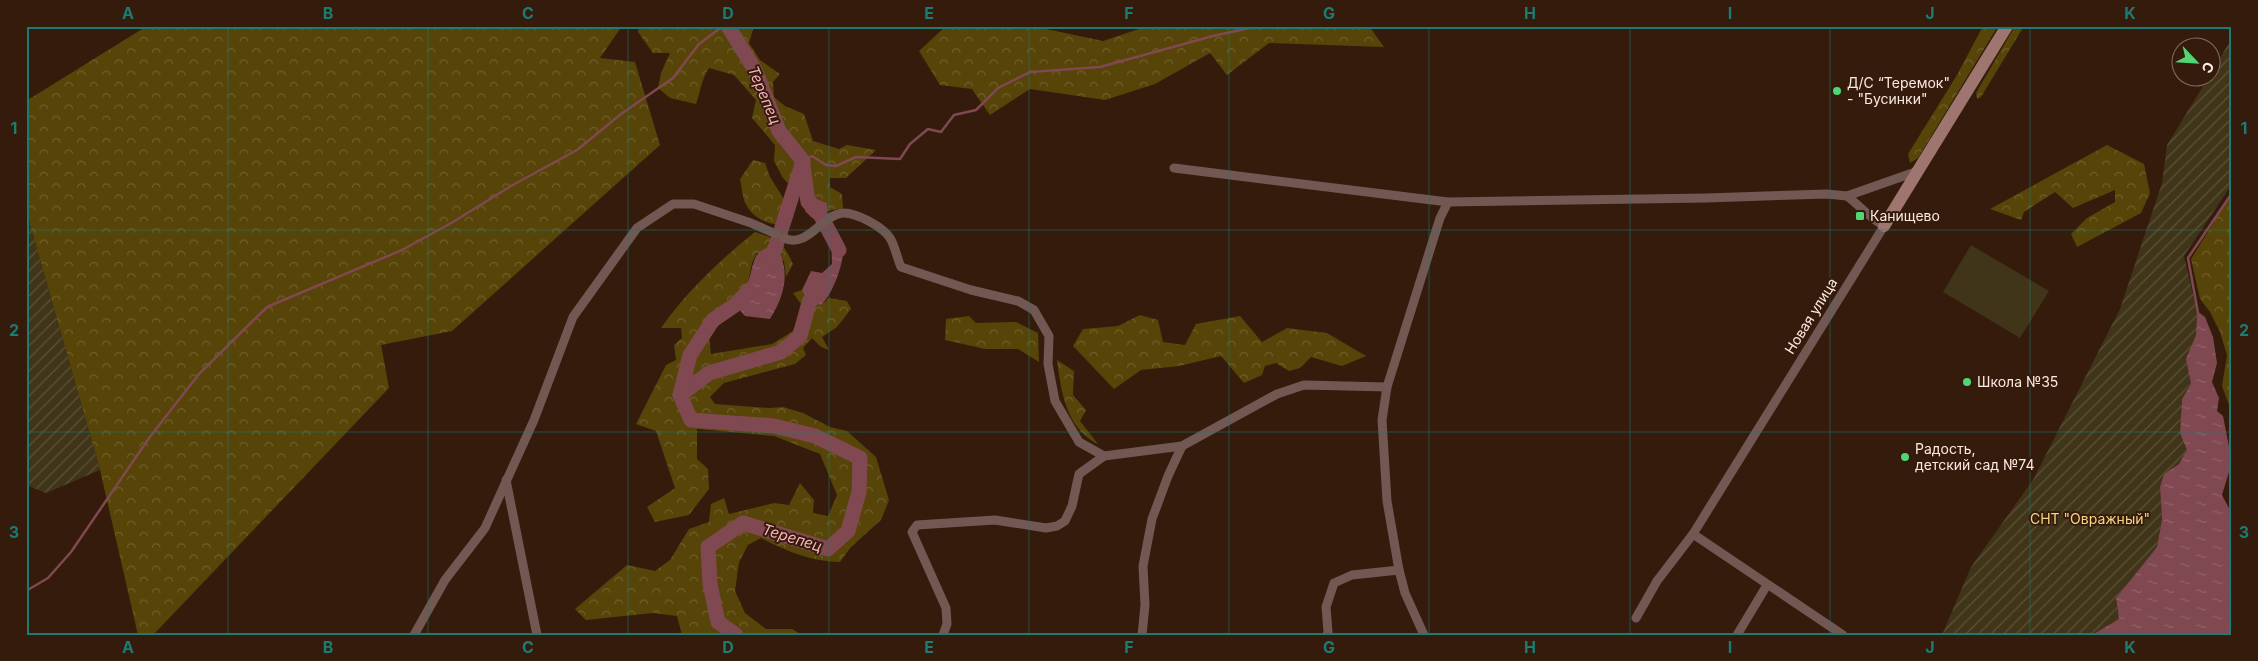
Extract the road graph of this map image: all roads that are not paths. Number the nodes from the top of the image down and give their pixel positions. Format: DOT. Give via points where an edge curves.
graph roads {
  1 [pos="2007,26"];
  2 [pos="1174,168"];
  3 [pos="1918,171"];
  4 [pos="1847,196"];
  5 [pos="1448,202"];
  6 [pos="1884,226"];
  7 [pos="1387,386"];
  8 [pos="1182,446"];
  9 [pos="1104,456"];
  10 [pos="506,480"];
  11 [pos="1693,534"];
  12 [pos="1400,570"];
  13 [pos="1767,585"];
  14 [pos="1636,618"];
  15 [pos="414,635"];
  16 [pos="537,635"];
  17 [pos="943,635"];
  18 [pos="1142,635"];
  19 [pos="1327,635"];
  20 [pos="1424,635"];
  21 [pos="1737,635"];
  22 [pos="1844,635"];
  1 -- 3 [label="street, Новая улица"];
  2 -- 5 [label="street"];
  3 -- 4 [label="street"];
  3 -- 6 [label="street, Новая улица"];
  4 -- 5 [label="street"];
  4 -- 6 [label="street"];
  5 -- 7 [label="street" via="1440,218"];
  6 -- 11 [label="street, Новая улица"];
  7 -- 8 [label="street" via="1304,385 1277,394"];
  7 -- 12 [label="street" via="1382,420 1387,501"];
  8 -- 9 [label="street"];
  8 -- 18 [label="street" via="1152,519 1144,566"];
  9 -- 10 [label="street" via="1078,442 1056,401 1048,364 1049,336 1034,310 1018,301 971,290 901,267 889,237 868,219 843,213 802,239 788,240 751,223 694,204 673,204 637,228 573,317 534,420"];
  9 -- 17 [label="street" via="1079,474 1072,506 1065,521 1057,526 1046,528 995,520 914,527 912,532 946,608 947,624"];
  10 -- 15 [label="street" via="485,528 445,580"];
  10 -- 16 [label="street"];
  11 -- 13 [label="street"];
  11 -- 14 [label="street, Новая улица" via="1657,581"];
  12 -- 19 [label="street" via="1352,575 1334,583 1326,607"];
  12 -- 20 [label="street"];
  13 -- 21 [label="street"];
  13 -- 22 [label="street"];
}
